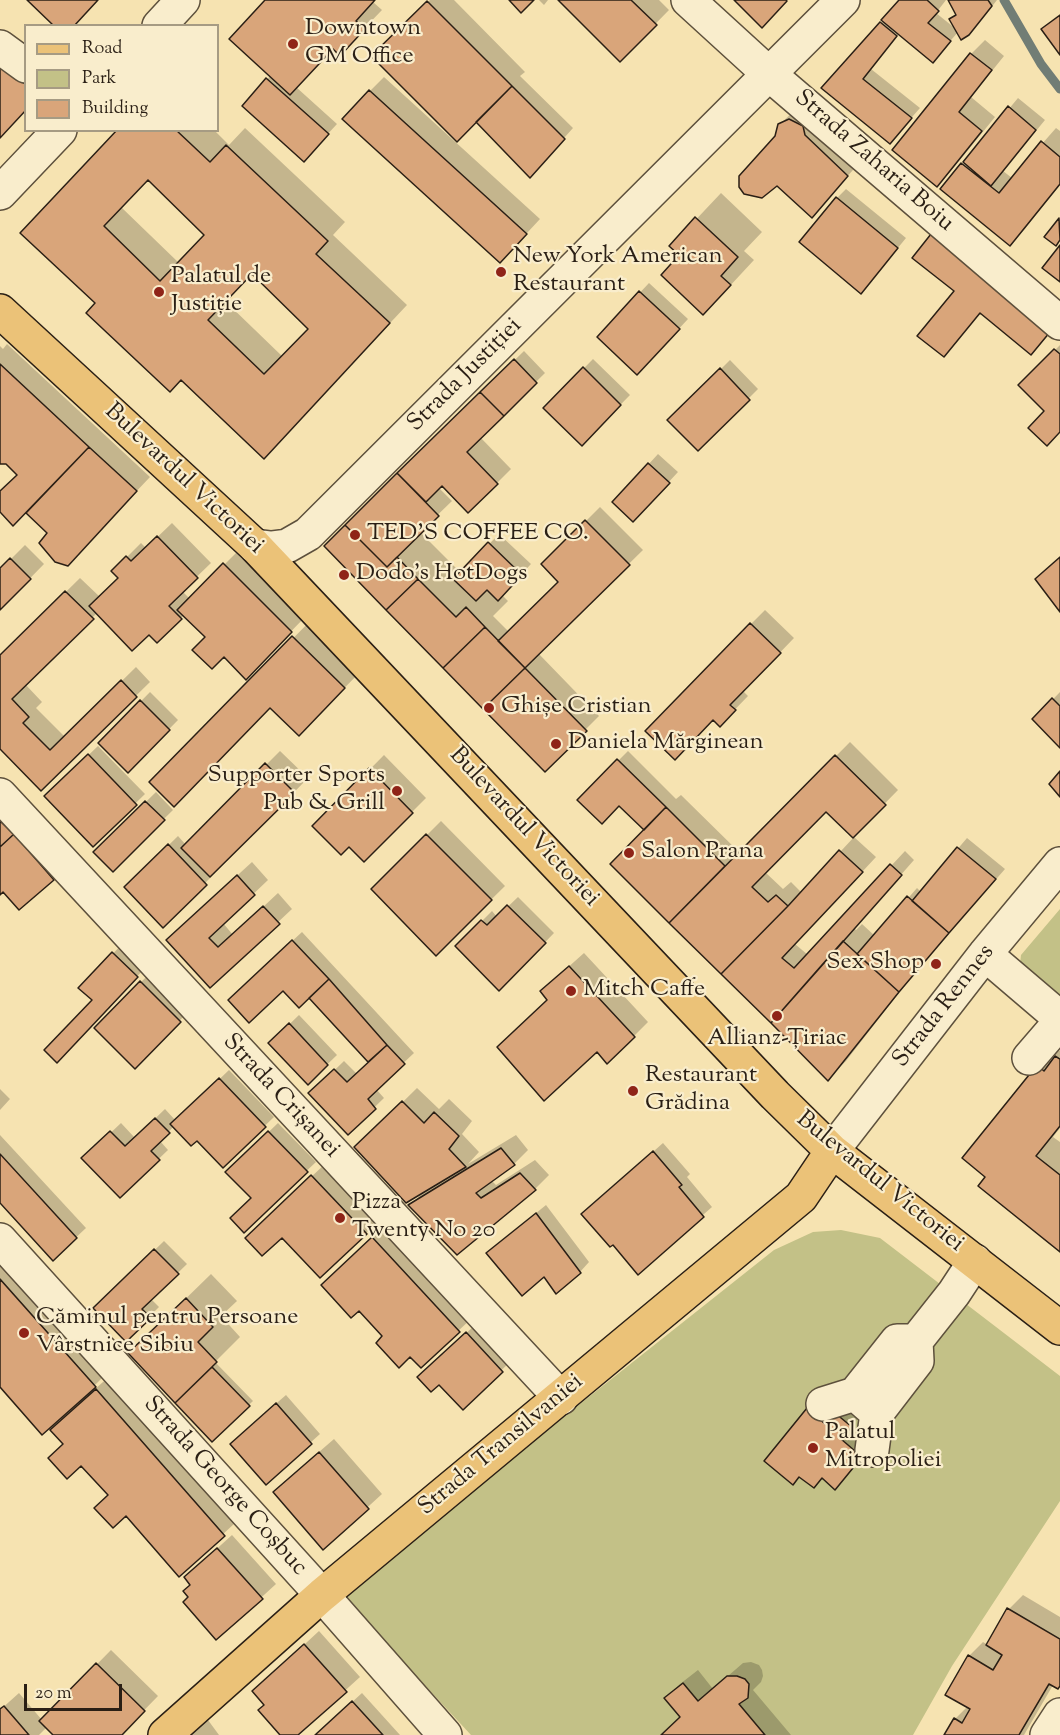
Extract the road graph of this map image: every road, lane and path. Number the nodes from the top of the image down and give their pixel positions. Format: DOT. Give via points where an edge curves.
graph roads {
  1 [pos="183,0"];
  2 [pos="688,0"];
  3 [pos="843,0"];
  4 [pos="161,24"];
  5 [pos="0,47"];
  6 [pos="24,65"];
  7 [pos="770,74"];
  8 [pos="58,132"];
  9 [pos="0,194"];
  10 [pos="0,310"];
  11 [pos="1060,323"];
  12 [pos="255,546"];
  13 [pos="0,795"];
  14 [pos="1060,864"];
  15 [pos="985,954"];
  16 [pos="1060,1020"];
  17 [pos="1029,1059"];
  18 [pos="832,1151"];
  19 [pos="0,1240"];
  20 [pos="975,1261"];
  21 [pos="1060,1328"];
  22 [pos="561,1398"];
  23 [pos="823,1404"];
  24 [pos="866,1404"];
  25 [pos="872,1450"];
  26 [pos="322,1595"];
  27 [pos="1060,1715"];
  28 [pos="165,1735"];
  29 [pos="445,1735"];
  30 [pos="1047,1735"];
  1 -- 4 [label="street"];
  2 -- 7 [label="street, Strada Zaharia Boiu"];
  3 -- 7 [label="street, Strada Justiției"];
  5 -- 6 [label="street"];
  7 -- 11 [label="street, Strada Zaharia Boiu"];
  7 -- 12 [label="street, Strada Justiției" via="308,534 287,546"];
  8 -- 9 [label="street"];
  10 -- 12 [label="main road, Bulevardul Victoriei"];
  12 -- 18 [label="main road, Bulevardul Victoriei"];
  13 -- 22 [label="street, Strada Crișanei"];
  14 -- 15 [label="street, Strada Rennes"];
  15 -- 16 [label="street"];
  15 -- 18 [label="street, Strada Rennes"];
  16 -- 17 [label="street"];
  18 -- 20 [label="main road, Bulevardul Victoriei"];
  18 -- 22 [label="main road, Strada Transilvaniei" via="801,1197"];
  19 -- 26 [label="street, Strada George Coșbuc"];
  20 -- 21 [label="main road, Bulevardul Victoriei"];
  20 -- 24 [label="street" via="916,1341 917,1361"];
  22 -- 26 [label="main road, Strada Transilvaniei"];
  23 -- 24 [label="street"];
  24 -- 25 [label="street"];
  26 -- 28 [label="main road, Strada Transilvaniei"];
  26 -- 29 [label="street, Strada George Coșbuc"];
  27 -- 30 [label="street"];
}
